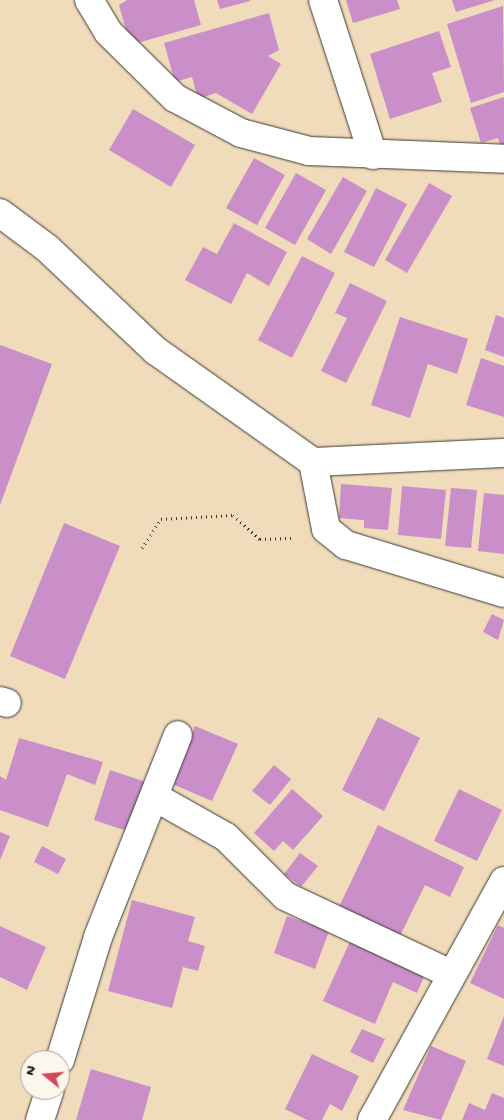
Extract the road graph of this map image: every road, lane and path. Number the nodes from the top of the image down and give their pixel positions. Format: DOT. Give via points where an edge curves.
graph roads {
  1 [pos="89,0"];
  2 [pos="323,0"];
  3 [pos="373,155"];
  4 [pos="504,159"];
  5 [pos="0,213"];
  6 [pos="504,453"];
  7 [pos="313,462"];
  8 [pos="336,537"];
  9 [pos="142,548"];
  10 [pos="504,593"];
  11 [pos="178,735"];
  12 [pos="155,797"];
  13 [pos="504,881"];
  14 [pos="451,974"];
  15 [pos="63,1050"];
  16 [pos="47,1100"];
  17 [pos="40,1120"];
  18 [pos="372,1120"];
  1 -- 3 [label="street" via="108,32 175,98 242,133 309,151"];
  2 -- 3 [label="street"];
  3 -- 4 [label="street"];
  5 -- 7 [label="street" via="47,248 156,351"];
  6 -- 7 [label="street"];
  7 -- 8 [label="street" via="326,529"];
  8 -- 9 [label="path" via="260,539 232,515 161,519"];
  8 -- 10 [label="street" via="346,545"];
  11 -- 12 [label="street"];
  12 -- 14 [label="street" via="226,837 285,896"];
  12 -- 15 [label="street" via="98,937"];
  13 -- 14 [label="street"];
  14 -- 18 [label="street"];
  16 -- 17 [label="street"];
}
